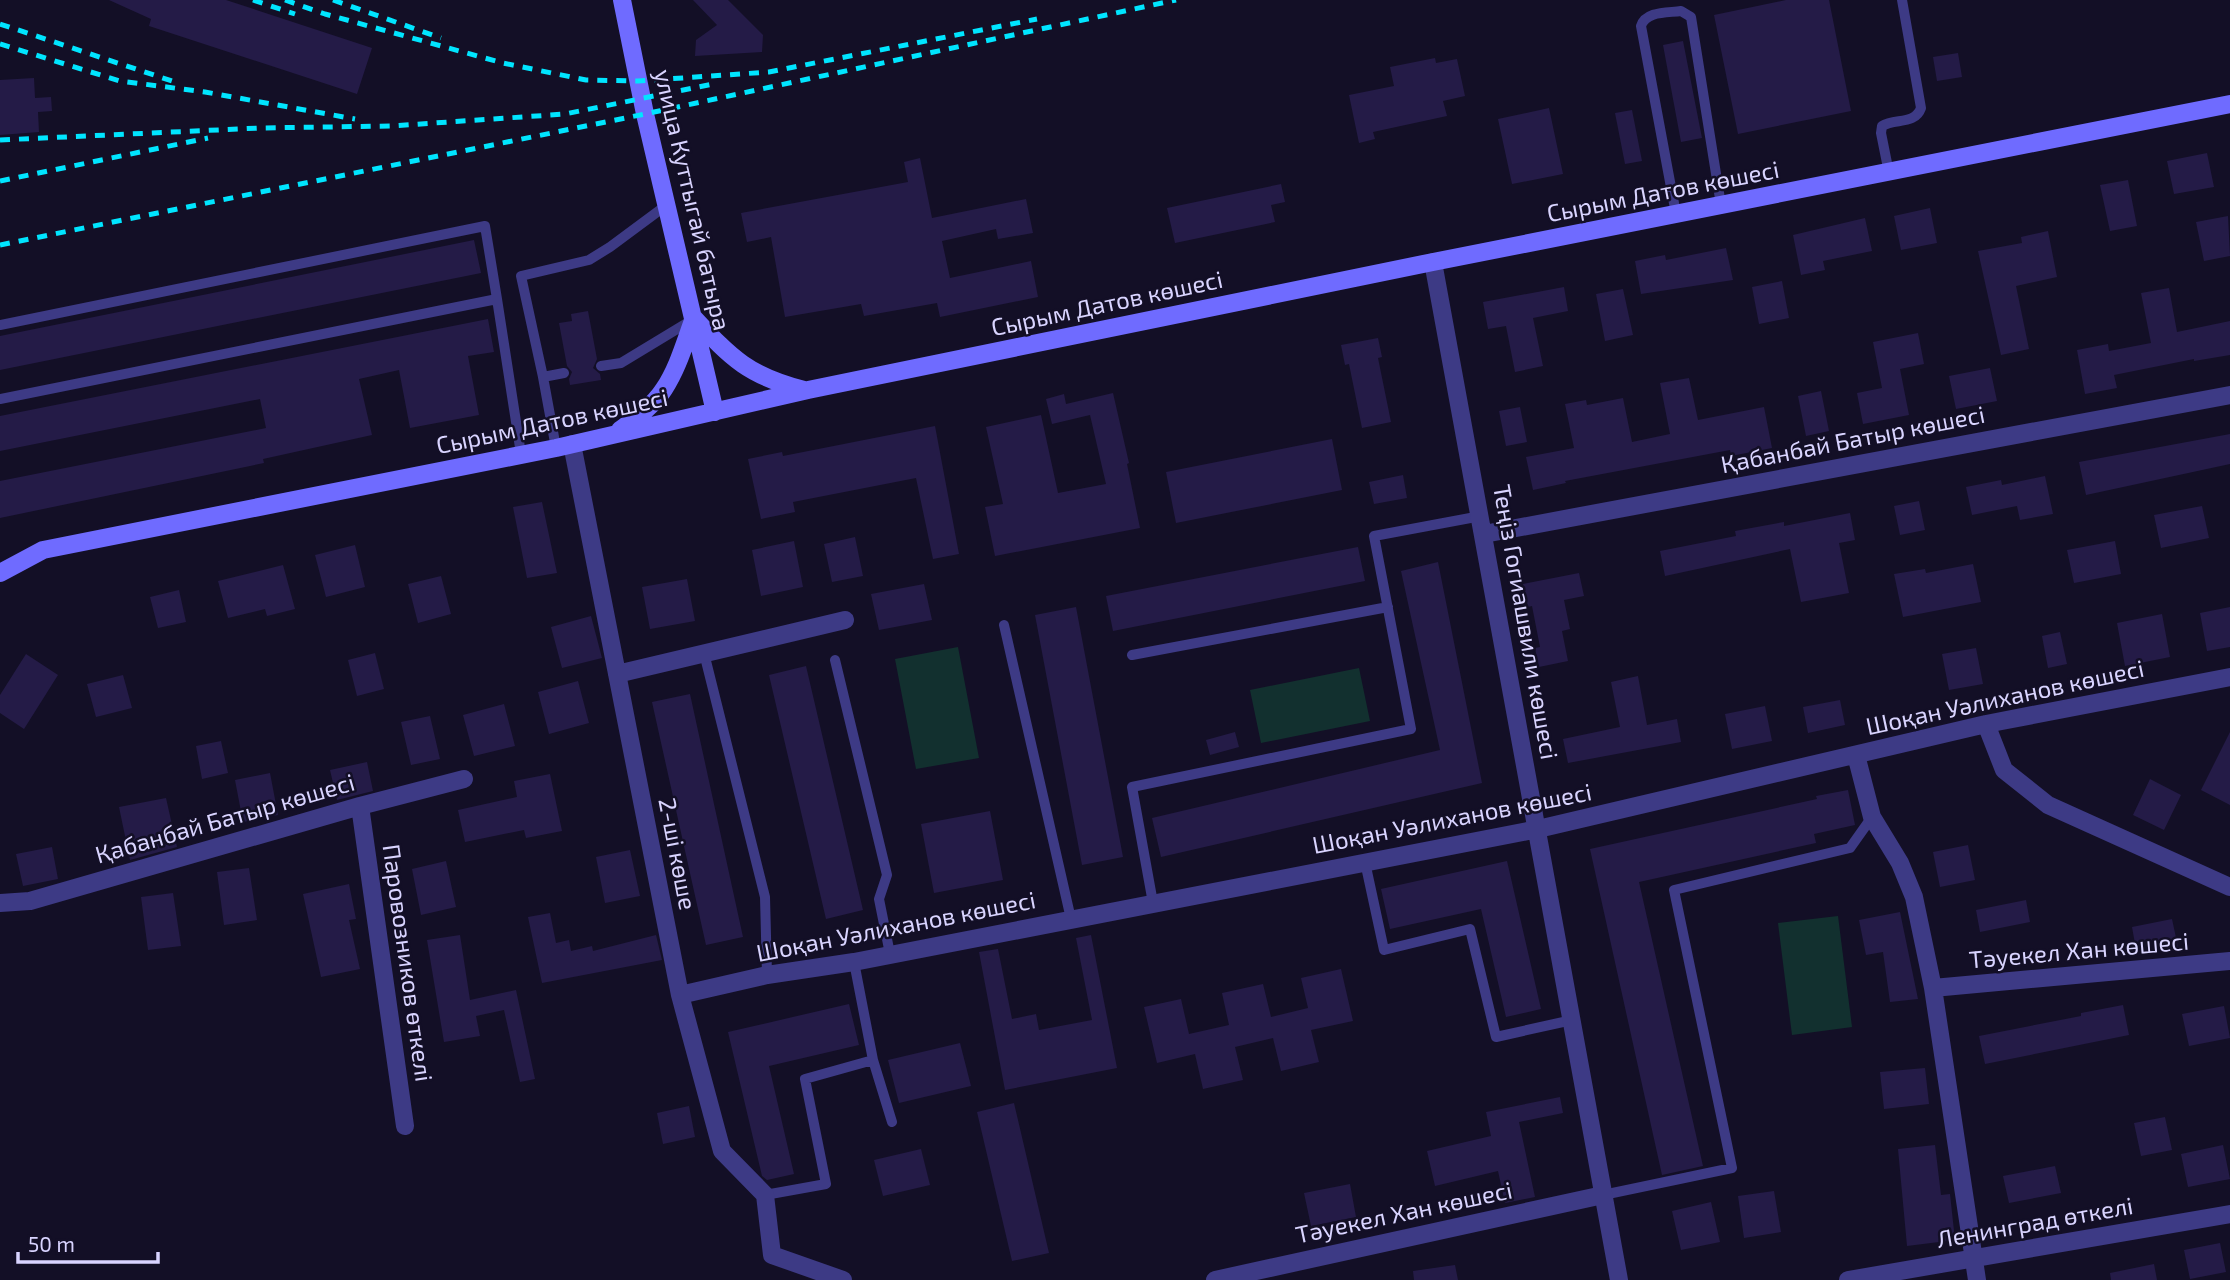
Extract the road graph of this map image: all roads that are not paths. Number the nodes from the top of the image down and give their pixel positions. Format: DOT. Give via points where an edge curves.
graph roads {
  1 [pos="622,0"];
  2 [pos="1902,0"];
  3 [pos="2230,104"];
  4 [pos="1889,173"];
  5 [pos="667,204"];
  6 [pos="1721,205"];
  7 [pos="1676,214"];
  8 [pos="1433,262"];
  9 [pos="496,299"];
  10 [pos="694,318"];
  11 [pos="0,325"];
  12 [pos="601,366"];
  13 [pos="564,373"];
  14 [pos="543,377"];
  15 [pos="808,390"];
  16 [pos="2230,395"];
  17 [pos="0,399"];
  18 [pos="715,412"];
  19 [pos="615,434"];
  20 [pos="564,446"];
  21 [pos="521,454"];
  22 [pos="1481,516"];
  23 [pos="1484,534"];
  24 [pos="0,573"];
  25 [pos="1388,607"];
  26 [pos="845,620"];
  27 [pos="1004,625"];
  28 [pos="704,653"];
  29 [pos="1132,655"];
  30 [pos="835,660"];
  31 [pos="617,674"];
  32 [pos="2230,677"];
  33 [pos="1986,724"];
  34 [pos="1856,755"];
  35 [pos="464,779"];
  36 [pos="360,806"];
  37 [pos="1871,817"];
  38 [pos="1538,829"];
  39 [pos="1365,862"];
  40 [pos="2230,887"];
  41 [pos="0,903"];
  42 [pos="1153,903"];
  43 [pos="1071,919"];
  44 [pos="890,954"];
  45 [pos="2230,961"];
  46 [pos="854,962"];
  47 [pos="767,975"];
  48 [pos="1933,988"];
  49 [pos="680,995"];
  50 [pos="1572,1020"];
  51 [pos="873,1060"];
  52 [pos="892,1122"];
  53 [pos="405,1126"];
  54 [pos="765,1195"];
  55 [pos="1603,1195"];
  56 [pos="2230,1213"];
  57 [pos="1974,1258"];
  58 [pos="843,1280"];
  59 [pos="1214,1280"];
  60 [pos="1619,1280"];
  61 [pos="1848,1280"];
  62 [pos="1977,1280"];
  1 -- 5 [label="main road, улица Куттыгай батыра"];
  2 -- 4 [label="lane" via="1921,108 1913,119 1882,126"];
  3 -- 4 [label="main road, Сырым Датов көшесі"];
  4 -- 6 [label="main road, Сырым Датов көшесі"];
  5 -- 10 [label="main road, улица Куттыгай батыра"];
  5 -- 14 [label="lane" via="589,260 521,276"];
  6 -- 7 [label="main road, Сырым Датов көшесі"];
  6 -- 7 [label="lane" via="1690,18 1681,11 1649,15 1641,26"];
  7 -- 8 [label="main road, Сырым Датов көшесі"];
  8 -- 15 [label="main road, Сырым Датов көшесі"];
  8 -- 22 [label="street, Теңіз Гогиашвили көшесі"];
  9 -- 11 [label="lane" via="485,226"];
  9 -- 17 [label="lane"];
  9 -- 21 [label="lane"];
  10 -- 12 [label="lane" via="621,363"];
  10 -- 15 [label="main road" via="726,353 750,370 774,382"];
  10 -- 18 [label="main road, улица Куттыгай батыра"];
  10 -- 19 [label="main road" via="664,389"];
  13 -- 14 [label="lane"];
  14 -- 20 [label="lane"];
  15 -- 18 [label="main road, Сырым Датов көшесі"];
  16 -- 23 [label="street, Қабанбай Батыр көшесі"];
  18 -- 19 [label="main road, Сырым Датов көшесі"];
  19 -- 20 [label="main road, Сырым Датов көшесі"];
  20 -- 21 [label="main road, Сырым Датов көшесі"];
  20 -- 31 [label="street, 2-ші көше"];
  21 -- 24 [label="main road, Сырым Датов көшесі" via="43,550"];
  22 -- 23 [label="street, Теңіз Гогиашвили көшесі"];
  22 -- 25 [label="lane" via="1374,536"];
  23 -- 38 [label="street, Теңіз Гогиашвили көшесі"];
  25 -- 29 [label="lane"];
  25 -- 42 [label="lane" via="1411,729 1132,787"];
  26 -- 28 [label="street"];
  27 -- 43 [label="lane"];
  28 -- 31 [label="street"];
  28 -- 47 [label="lane" via="765,897"];
  30 -- 44 [label="lane" via="887,875 879,899"];
  31 -- 49 [label="street, 2-ші көше"];
  32 -- 33 [label="street, Шоқан Уәлиханов көшесі"];
  33 -- 34 [label="street, Шоқан Уәлиханов көшесі"];
  33 -- 40 [label="street" via="2004,770 2048,804"];
  34 -- 37 [label="street"];
  34 -- 38 [label="street, Шоқан Уәлиханов көшесі"];
  35 -- 36 [label="street, Қабанбай Батыр көшесі"];
  36 -- 41 [label="street, Қабанбай Батыр көшесі" via="30,901"];
  36 -- 53 [label="street, Паровозников өткелі"];
  37 -- 48 [label="street" via="1900,863 1914,897"];
  37 -- 55 [label="lane" via="1850,848 1674,890 1732,1168"];
  38 -- 39 [label="street, Шоқан Уәлиханов көшесі"];
  38 -- 50 [label="street, Теңіз Гогиашвили көшесі"];
  39 -- 42 [label="street, Шоқан Уәлиханов көшесі"];
  39 -- 50 [label="lane" via="1384,950 1470,929 1496,1037"];
  42 -- 43 [label="street, Шоқан Уәлиханов көшесі"];
  43 -- 44 [label="street, Шоқан Уәлиханов көшесі"];
  44 -- 46 [label="street, Шоқан Уәлиханов көшесі"];
  45 -- 48 [label="street, Тәуекел Хан көшесі"];
  46 -- 47 [label="street, Шоқан Уәлиханов көшесі"];
  46 -- 51 [label="lane"];
  47 -- 49 [label="street, Шоқан Уәлиханов көшесі"];
  48 -- 57 [label="street"];
  49 -- 54 [label="street, 2-ші көше" via="722,1151"];
  50 -- 55 [label="street, Теңіз Гогиашвили көшесі"];
  51 -- 52 [label="lane"];
  51 -- 54 [label="lane" via="805,1079 825,1185"];
  54 -- 58 [label="street" via="772,1255"];
  55 -- 59 [label="street, Тәуекел Хан көшесі"];
  55 -- 60 [label="street, Теңіз Гогиашвили көшесі"];
  56 -- 57 [label="street, Ленинград өткелі"];
  57 -- 61 [label="street, Ленинград өткелі"];
  57 -- 62 [label="street"];
}
